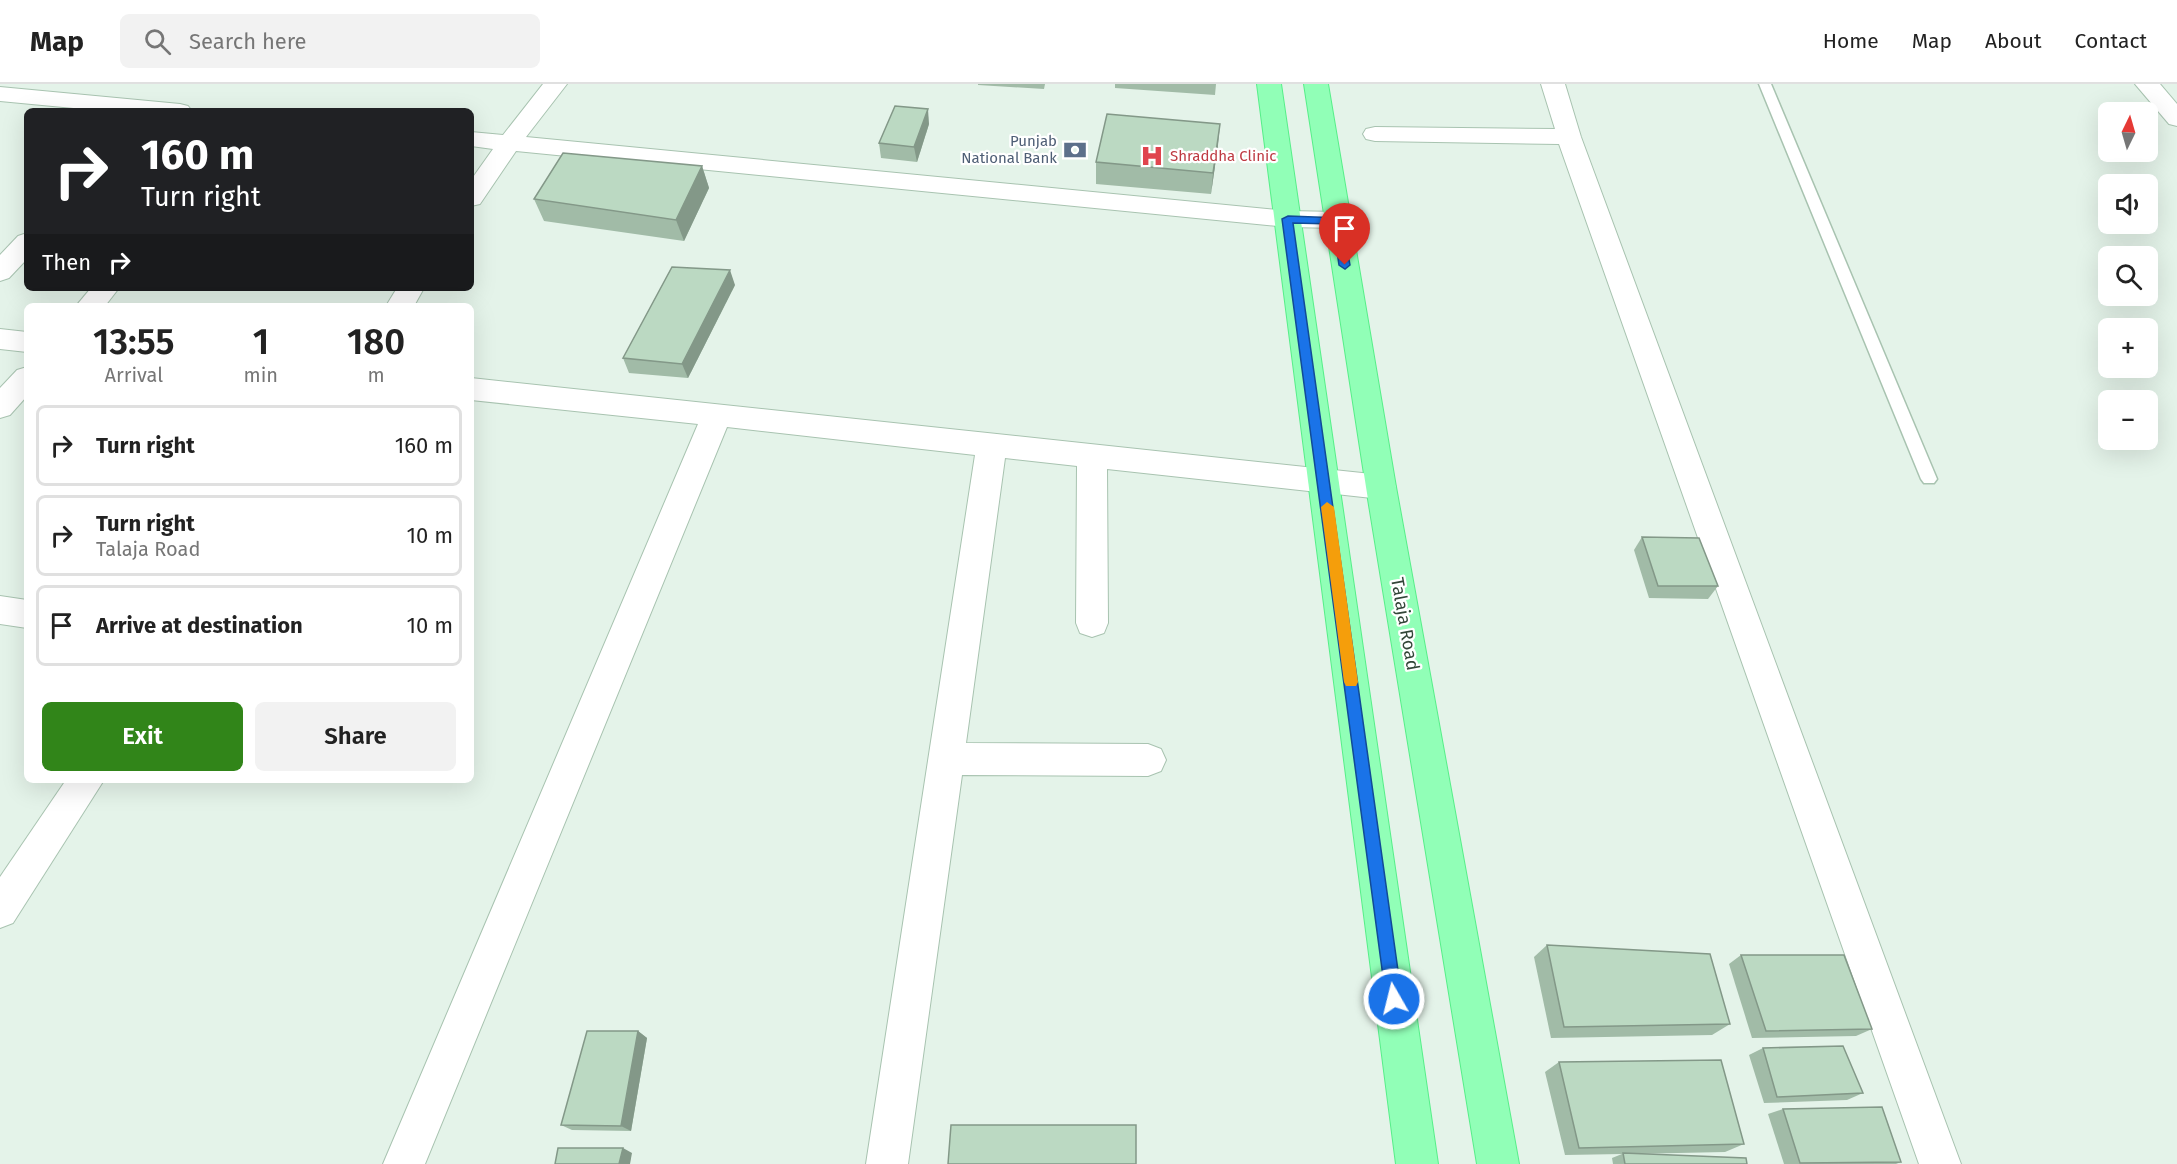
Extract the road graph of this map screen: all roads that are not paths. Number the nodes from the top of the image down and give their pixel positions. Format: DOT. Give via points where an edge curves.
graph roads {
  1 [pos="555,84"];
  2 [pos="1269,84"];
  3 [pos="1316,84"];
  4 [pos="1553,84"];
  5 [pos="1765,84"];
  6 [pos="2147,84"];
  7 [pos="0,94"];
  8 [pos="129,108"];
  9 [pos="2177,119"];
  10 [pos="1376,134"];
  11 [pos="1569,137"];
  12 [pos="474,139"];
  13 [pos="509,143"];
  14 [pos="474,194"];
  15 [pos="1288,219"];
  16 [pos="1338,220"];
  17 [pos="24,245"];
  18 [pos="0,272"];
  19 [pos="103,291"];
  20 [pos="93,303"];
  21 [pos="0,339"];
  22 [pos="24,342"];
  23 [pos="24,380"];
  24 [pos="474,389"];
  25 [pos="0,407"];
  26 [pos="717,415"];
  27 [pos="992,444"];
  28 [pos="1092,455"];
  29 [pos="1929,478"];
  30 [pos="1323,480"];
  31 [pos="1381,487"];
  32 [pos="0,610"];
  33 [pos="24,614"];
  34 [pos="1092,623"];
  35 [pos="946,759"];
  36 [pos="1148,760"];
  37 [pos="84,783"];
  38 [pos="0,910"];
  39 [pos="404,1164"];
  40 [pos="887,1164"];
  41 [pos="1417,1164"];
  42 [pos="1498,1164"];
  43 [pos="1940,1164"];
  1 -- 13 [label="street"];
  2 -- 15 [label="main road"];
  3 -- 16 [label="main road, Talaja Road"];
  4 -- 11 [label="street"];
  5 -- 29 [label="lane"];
  6 -- 9 [label="street"];
  7 -- 8 [label="street"];
  10 -- 11 [label="street"];
  11 -- 43 [label="street"];
  12 -- 13 [label="street"];
  13 -- 14 [label="street"];
  13 -- 15 [label="street"];
  15 -- 16 [label="street"];
  15 -- 30 [label="main road"];
  16 -- 31 [label="main road, Talaja Road"];
  17 -- 18 [label="street"];
  19 -- 20 [label="street"];
  21 -- 22 [label="street"];
  23 -- 25 [label="street"];
  24 -- 26 [label="street"];
  26 -- 27 [label="street"];
  26 -- 39 [label="street"];
  27 -- 28 [label="street"];
  27 -- 35 [label="street"];
  28 -- 30 [label="street"];
  28 -- 34 [label="street"];
  30 -- 31 [label="street"];
  30 -- 41 [label="main road"];
  31 -- 42 [label="main road, Talaja Road"];
  32 -- 33 [label="street"];
  35 -- 36 [label="street"];
  35 -- 40 [label="street"];
  37 -- 38 [label="street"];
}
